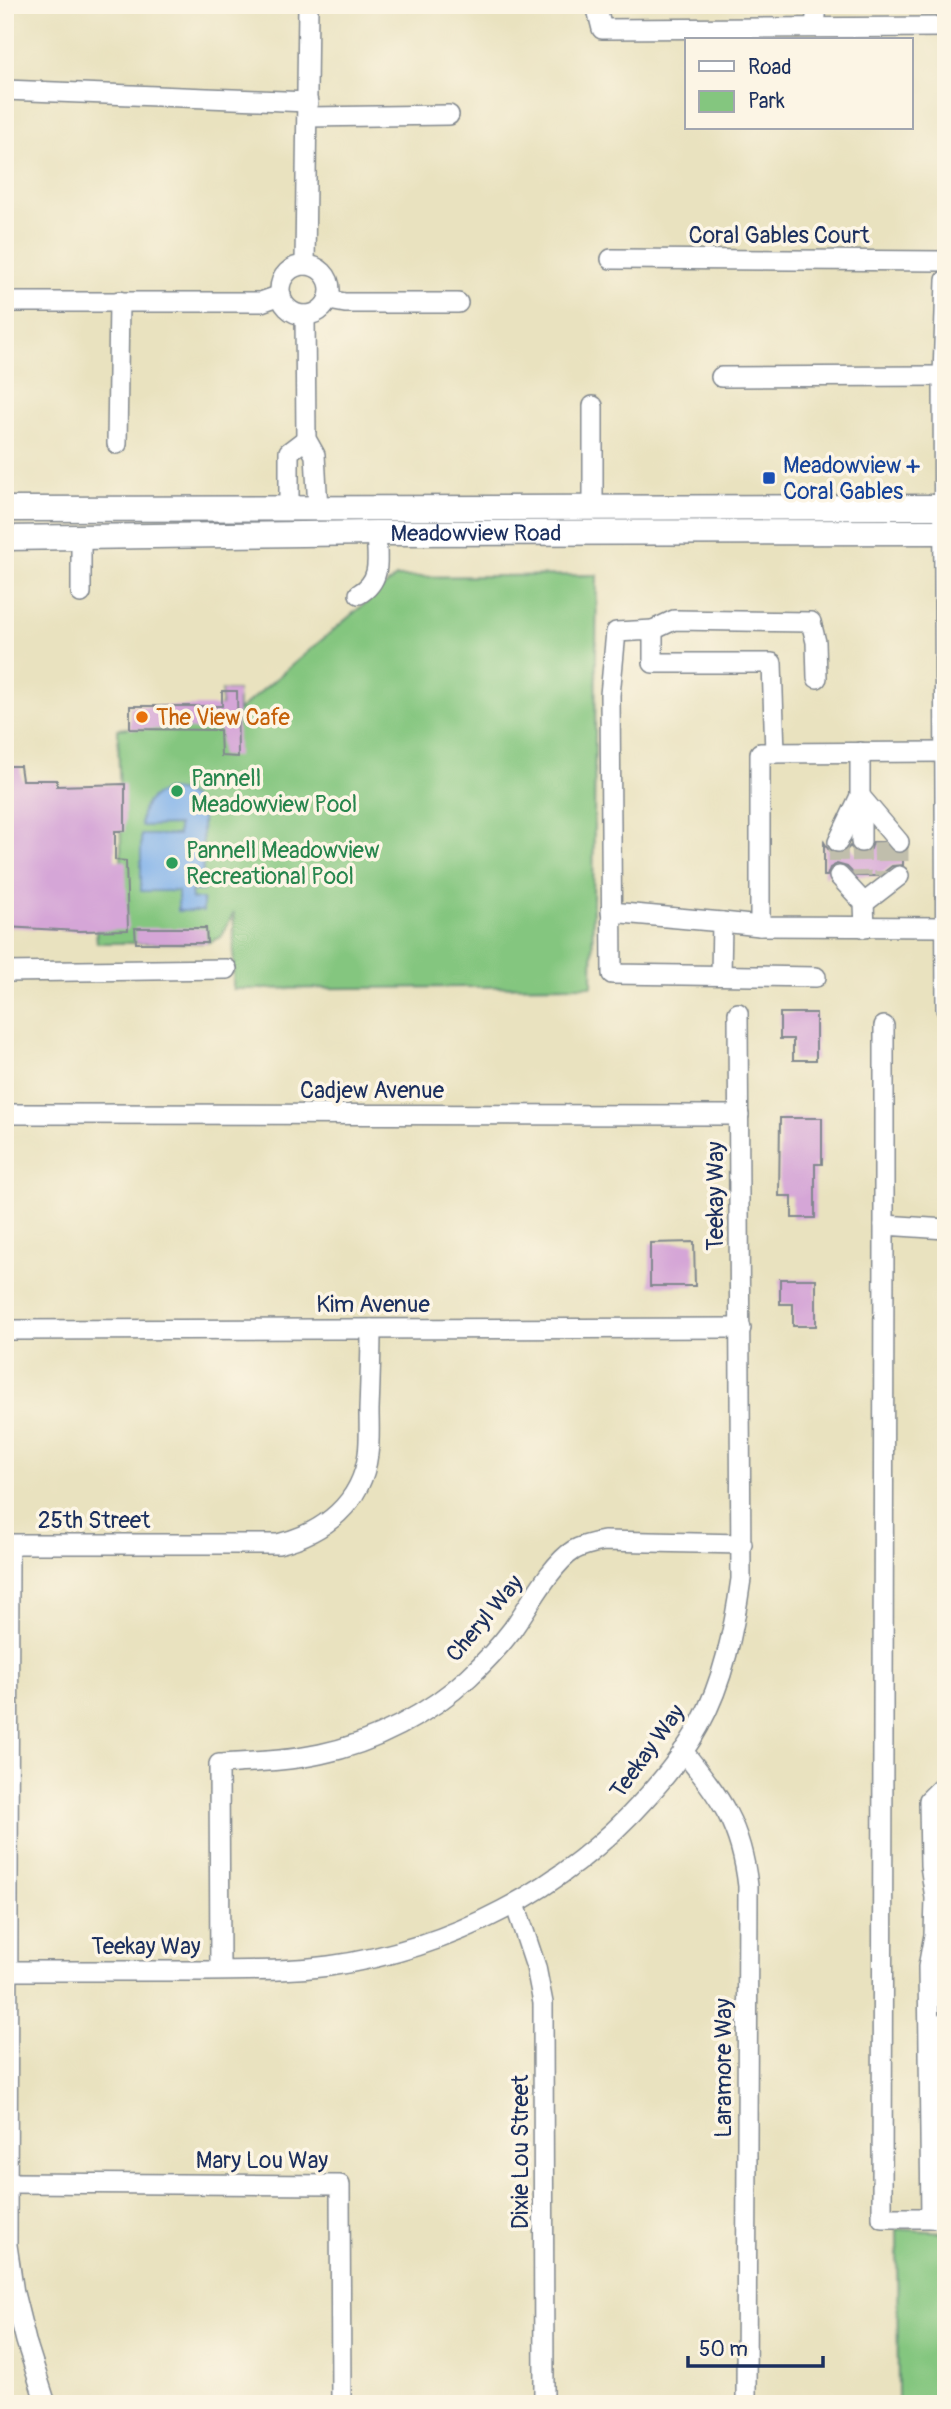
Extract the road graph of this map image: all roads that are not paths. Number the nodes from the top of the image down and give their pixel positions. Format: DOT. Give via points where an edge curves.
graph roads {
  1 [pos="308,5"];
  2 [pos="596,5"];
  3 [pos="817,5"];
  4 [pos="815,27"];
  5 [pos="946,27"];
  6 [pos="5,90"];
  7 [pos="307,109"];
  8 [pos="449,115"];
  9 [pos="611,259"];
  10 [pos="946,261"];
  11 [pos="305,265"];
  12 [pos="946,280"];
  13 [pos="281,295"];
  14 [pos="329,300"];
  15 [pos="119,301"];
  16 [pos="5,302"];
  17 [pos="458,303"];
  18 [pos="305,316"];
  19 [pos="943,376"];
  20 [pos="721,377"];
  21 [pos="593,406"];
  22 [pos="944,419"];
  23 [pos="306,439"];
  24 [pos="117,444"];
  25 [pos="945,507"];
  26 [pos="593,508"];
  27 [pos="5,509"];
  28 [pos="289,509"];
  29 [pos="318,509"];
  30 [pos="945,532"];
  31 [pos="376,533"];
  32 [pos="80,536"];
  33 [pos="5,538"];
  34 [pos="81,593"];
  35 [pos="359,594"];
  36 [pos="653,630"];
  37 [pos="817,677"];
  38 [pos="775,752"];
  39 [pos="860,752"];
  40 [pos="945,752"];
  41 [pos="860,796"];
  42 [pos="838,842"];
  43 [pos="861,842"];
  44 [pos="891,842"];
  45 [pos="839,876"];
  46 [pos="862,876"];
  47 [pos="891,876"];
  48 [pos="864,903"];
  49 [pos="611,912"];
  50 [pos="722,922"];
  51 [pos="760,926"];
  52 [pos="945,927"];
  53 [pos="865,928"];
  54 [pos="227,969"];
  55 [pos="5,972"];
  56 [pos="722,975"];
  57 [pos="816,976"];
  58 [pos="946,1009"];
  59 [pos="738,1013"];
  60 [pos="884,1026"];
  61 [pos="5,1114"];
  62 [pos="739,1115"];
  63 [pos="884,1225"];
  64 [pos="946,1229"];
  65 [pos="741,1328"];
  66 [pos="5,1329"];
  67 [pos="372,1329"];
  68 [pos="742,1544"];
  69 [pos="683,1751"];
  70 [pos="946,1783"];
  71 [pos="515,1904"];
  72 [pos="219,1970"];
  73 [pos="6,1971"];
  74 [pos="946,2021"];
  75 [pos="946,2101"];
  76 [pos="7,2183"];
  77 [pos="938,2218"];
  78 [pos="46,2404"];
  79 [pos="341,2404"];
  80 [pos="544,2404"];
  81 [pos="747,2404"];
  1 -- 7 [label="street"];
  2 -- 4 [label="street" via="602,29"];
  3 -- 4 [label="street"];
  4 -- 5 [label="street"];
  6 -- 7 [label="street"];
  7 -- 8 [label="street"];
  7 -- 11 [label="street"];
  9 -- 10 [label="street, Coral Gables Court"];
  11 -- 13 [label="street" via="288,272"];
  11 -- 14 [label="street" via="324,272 331,290"];
  12 -- 19 [label="street"];
  13 -- 15 [label="street" via="261,302"];
  13 -- 18 [label="street" via="287,308"];
  14 -- 17 [label="street"];
  14 -- 18 [label="street" via="315,314"];
  15 -- 16 [label="street"];
  15 -- 24 [label="street"];
  18 -- 23 [label="street"];
  19 -- 20 [label="street"];
  19 -- 22 [label="street"];
  21 -- 26 [label="street"];
  22 -- 25 [label="street"];
  23 -- 28 [label="street" via="289,452"];
  23 -- 29 [label="street" via="315,455"];
  25 -- 26 [label="main road, Meadowview Road"];
  25 -- 30 [label="street"];
  26 -- 29 [label="main road, Meadowview Road"];
  27 -- 28 [label="main road, Meadowview Road"];
  28 -- 29 [label="main road, Meadowview Road"];
  30 -- 31 [label="main road, Meadowview Road"];
  30 -- 40 [label="street"];
  31 -- 32 [label="main road, Meadowview Road"];
  31 -- 35 [label="street" via="377,576"];
  32 -- 33 [label="main road, Meadowview Road"];
  32 -- 34 [label="street"];
  36 -- 37 [label="street" via="674,620 811,622"];
  36 -- 38 [label="street" via="653,663 772,663"];
  36 -- 49 [label="street" via="616,632 610,695"];
  38 -- 39 [label="street"];
  38 -- 51 [label="street" via="760,752"];
  39 -- 40 [label="street"];
  39 -- 41 [label="street"];
  40 -- 52 [label="street"];
  41 -- 42 [label="street"];
  41 -- 43 [label="street"];
  41 -- 44 [label="street"];
  45 -- 48 [label="street"];
  46 -- 48 [label="street"];
  47 -- 48 [label="street"];
  48 -- 53 [label="street"];
  49 -- 50 [label="street"];
  49 -- 56 [label="street" via="612,974"];
  50 -- 51 [label="street"];
  50 -- 56 [label="street"];
  51 -- 53 [label="street"];
  52 -- 53 [label="street"];
  52 -- 58 [label="street"];
  54 -- 55 [label="street"];
  56 -- 57 [label="street"];
  59 -- 62 [label="street, Teekay Way"];
  60 -- 63 [label="street"];
  61 -- 62 [label="street, Cadjew Avenue"];
  62 -- 65 [label="street, Teekay Way"];
  63 -- 64 [label="street"];
  63 -- 77 [label="street" via="882,2218"];
  65 -- 67 [label="street, Kim Avenue"];
  65 -- 68 [label="street, Teekay Way"];
  66 -- 67 [label="street, Kim Avenue"];
  67 -- 73 [label="street, 25th Street" via="368,1455 362,1479 338,1515 322,1527 278,1544 9,1545"];
  68 -- 69 [label="street, Teekay Way" via="738,1602 727,1654 714,1694"];
  68 -- 72 [label="street, Cheryl Way" via="587,1544 560,1562 510,1632 476,1670 407,1721 321,1754 219,1764"];
  69 -- 71 [label="street, Teekay Way" via="628,1819 557,1878"];
  69 -- 81 [label="street, Laramore Way" via="729,1812 745,1857 748,1886"];
  70 -- 77 [label="street" via="929,1800 935,1898 928,1967"];
  71 -- 72 [label="street, Teekay Way" via="480,1923 361,1960 284,1970"];
  71 -- 80 [label="street, Dixie Lou Street" via="543,2003"];
  72 -- 73 [label="street, Teekay Way"];
  73 -- 76 [label="street, 25th Street"];
  74 -- 75 [label="street" via="942,2084"];
  76 -- 78 [label="street, 25th Street" via="7,2245 14,2293"];
  76 -- 79 [label="street, Mary Lou Way" via="340,2185"];
}
